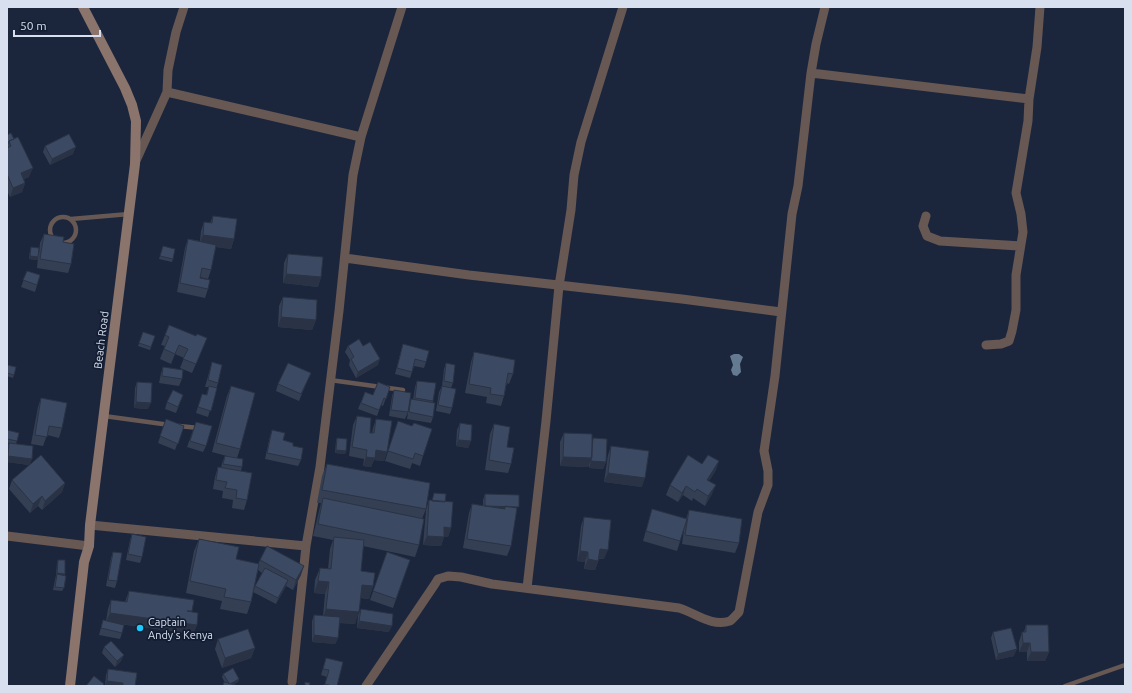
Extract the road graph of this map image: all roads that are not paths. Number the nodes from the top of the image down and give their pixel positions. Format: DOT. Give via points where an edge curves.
graph roads {
  1 [pos="83,7"];
  2 [pos="184,7"];
  3 [pos="402,7"];
  4 [pos="623,7"];
  5 [pos="826,7"];
  6 [pos="1040,7"];
  7 [pos="811,73"];
  8 [pos="167,92"];
  9 [pos="1029,99"];
  10 [pos="361,137"];
  11 [pos="135,164"];
  12 [pos="129,214"];
  13 [pos="926,216"];
  14 [pos="71,219"];
  15 [pos="1020,246"];
  16 [pos="345,258"];
  17 [pos="560,286"];
  18 [pos="781,312"];
  19 [pos="986,345"];
  20 [pos="330,380"];
  21 [pos="403,390"];
  22 [pos="104,416"];
  23 [pos="208,429"];
  24 [pos="90,525"];
  25 [pos="7,536"];
  26 [pos="90,546"];
  27 [pos="306,546"];
  28 [pos="527,588"];
  29 [pos="1125,665"];
  30 [pos="292,682"];
  31 [pos="70,686"];
  32 [pos="366,686"];
  33 [pos="1065,686"];
  1 -- 11 [label="main road, Beach Road" via="132,105 136,121"];
  2 -- 8 [label="street" via="168,70"];
  3 -- 10 [label="street"];
  4 -- 17 [label="street" via="581,142 575,169"];
  5 -- 7 [label="street"];
  6 -- 9 [label="street"];
  7 -- 9 [label="street"];
  7 -- 18 [label="street"];
  8 -- 10 [label="street"];
  8 -- 11 [label="street"];
  9 -- 15 [label="street" via="1028,121 1016,193 1023,232"];
  10 -- 16 [label="street" via="353,175"];
  11 -- 12 [label="main road, Beach Road"];
  12 -- 14 [label="lane"];
  12 -- 22 [label="main road, Beach Road"];
  13 -- 15 [label="street" via="923,226 927,236 940,241"];
  14 -- 14 [label="lane" via="64,216 52,221 50,235 61,243 74,238 75,224"];
  15 -- 19 [label="street" via="1016,275 1016,310 1009,342"];
  16 -- 17 [label="street"];
  16 -- 20 [label="street"];
  17 -- 18 [label="street"];
  17 -- 28 [label="street"];
  18 -- 28 [label="street" via="776,376 764,451 768,484 758,512 739,612 730,620 714,622 679,608"];
  20 -- 21 [label="lane"];
  20 -- 27 [label="street" via="324,467"];
  22 -- 23 [label="lane"];
  22 -- 24 [label="main road, Beach Road"];
  24 -- 26 [label="main road, Beach Road"];
  24 -- 27 [label="street"];
  25 -- 26 [label="street"];
  26 -- 31 [label="main road, Beach Road" via="84,562"];
  27 -- 30 [label="street"];
  28 -- 32 [label="street" via="461,577 448,576 438,579"];
  29 -- 33 [label="lane"];
}
